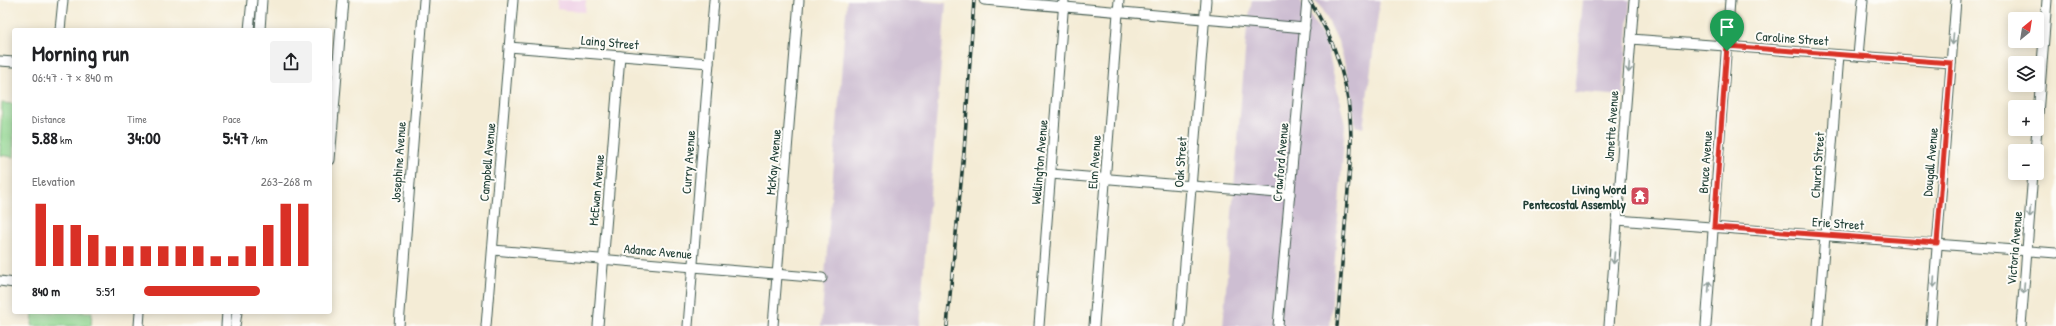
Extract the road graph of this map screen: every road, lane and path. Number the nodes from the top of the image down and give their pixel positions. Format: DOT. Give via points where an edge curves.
graph roads {
  1 [pos="62,0"];
  2 [pos="252,0"];
  3 [pos="262,0"];
  4 [pos="343,0"];
  5 [pos="424,0"];
  6 [pos="513,0"];
  7 [pos="714,0"];
  8 [pos="799,0"];
  9 [pos="984,0"];
  10 [pos="988,0"];
  11 [pos="1119,0"];
  12 [pos="1206,0"];
  13 [pos="1307,0"];
  14 [pos="1634,0"];
  15 [pos="1730,0"];
  16 [pos="1863,0"];
  17 [pos="1956,0"];
  18 [pos="2047,0"];
  19 [pos="1064,3"];
  20 [pos="1118,11"];
  21 [pos="1204,19"];
  22 [pos="60,28"];
  23 [pos="250,28"];
  24 [pos="260,28"];
  25 [pos="1304,28"];
  26 [pos="1631,39"];
  27 [pos="1727,46"];
  28 [pos="509,47"];
  29 [pos="1839,54"];
  30 [pos="620,56"];
  31 [pos="1858,56"];
  32 [pos="0,61"];
  33 [pos="12,62"];
  34 [pos="1951,63"];
  35 [pos="709,64"];
  36 [pos="2039,100"];
  37 [pos="332,135"];
  38 [pos="1051,174"];
  39 [pos="1105,178"];
  40 [pos="2032,180"];
  41 [pos="1191,186"];
  42 [pos="1290,194"];
  43 [pos="1617,220"];
  44 [pos="1714,227"];
  45 [pos="1825,235"];
  46 [pos="1937,243"];
  47 [pos="493,250"];
  48 [pos="2027,251"];
  49 [pos="2056,253"];
  50 [pos="603,259"];
  51 [pos="693,267"];
  52 [pos="777,274"];
  53 [pos="822,278"];
  54 [pos="0,281"];
  55 [pos="12,282"];
  56 [pos="140,314"];
  57 [pos="227,314"];
  58 [pos="237,314"];
  59 [pos="138,326"];
  60 [pos="226,326"];
  61 [pos="235,326"];
  62 [pos="399,326"];
  63 [pos="486,326"];
  64 [pos="598,326"];
  65 [pos="688,326"];
  66 [pos="773,326"];
  67 [pos="1039,326"];
  68 [pos="1094,326"];
  69 [pos="1180,326"];
  70 [pos="1278,326"];
  71 [pos="1609,326"];
  72 [pos="1706,326"];
  73 [pos="1818,326"];
  74 [pos="1931,326"];
  75 [pos="2021,326"];
  1 -- 22 [label="street"];
  2 -- 23 [label="street"];
  3 -- 24 [label="street"];
  4 -- 37 [label="street"];
  5 -- 62 [label="street, Josephine Avenue"];
  6 -- 28 [label="street, Campbell Avenue"];
  7 -- 35 [label="street, Curry Avenue"];
  8 -- 52 [label="street, McKay Avenue"];
  9 -- 10 [label="street"];
  10 -- 19 [label="street"];
  11 -- 20 [label="street, Elm Avenue"];
  12 -- 21 [label="street, Oak Street"];
  13 -- 25 [label="street, Crawford Avenue"];
  14 -- 26 [label="street, Janette Avenue"];
  15 -- 27 [label="street, Bruce Avenue"];
  16 -- 31 [label="street"];
  17 -- 34 [label="street, Dougall Avenue, one-way"];
  18 -- 36 [label="street"];
  19 -- 20 [label="street"];
  19 -- 38 [label="street, Wellington Avenue"];
  20 -- 21 [label="street"];
  20 -- 39 [label="street, Elm Avenue"];
  21 -- 25 [label="street"];
  21 -- 41 [label="street, Oak Street"];
  25 -- 42 [label="street, Crawford Avenue"];
  26 -- 27 [label="street, Caroline Street"];
  26 -- 43 [label="street, Janette Avenue, one-way"];
  27 -- 29 [label="street, Caroline Street"];
  27 -- 44 [label="street, Bruce Avenue"];
  28 -- 30 [label="street, Laing Street"];
  28 -- 47 [label="street, Campbell Avenue"];
  29 -- 31 [label="street, Caroline Street"];
  29 -- 45 [label="street, Church Street"];
  30 -- 35 [label="street, Laing Street"];
  30 -- 50 [label="street, McEwan Avenue"];
  31 -- 34 [label="street, Caroline Street"];
  32 -- 33 [label="street"];
  34 -- 46 [label="street, Dougall Avenue"];
  35 -- 51 [label="street, Curry Avenue"];
  38 -- 39 [label="street"];
  38 -- 67 [label="street, Wellington Avenue"];
  39 -- 41 [label="street"];
  39 -- 68 [label="street, Elm Avenue"];
  40 -- 48 [label="street, Victoria Avenue, one-way"];
  41 -- 42 [label="street"];
  41 -- 69 [label="street, Oak Street"];
  42 -- 70 [label="street, Crawford Avenue"];
  43 -- 44 [label="street, Erie Street"];
  43 -- 71 [label="street, Janette Avenue, one-way"];
  44 -- 45 [label="street, Erie Street"];
  72 -- 44 [label="street, Bruce Avenue, one-way"];
  45 -- 46 [label="street, Erie Street"];
  45 -- 73 [label="street, Church Street"];
  46 -- 48 [label="street, Erie Street"];
  46 -- 74 [label="street, Dougall Avenue, one-way"];
  47 -- 50 [label="street, Adanac Avenue"];
  47 -- 63 [label="street, Campbell Avenue"];
  48 -- 49 [label="street, Erie Street"];
  48 -- 75 [label="street, Victoria Avenue, one-way"];
  50 -- 51 [label="street, Adanac Avenue"];
  50 -- 64 [label="street, McEwan Avenue"];
  51 -- 52 [label="street, Adanac Avenue"];
  51 -- 65 [label="street, Curry Avenue"];
  52 -- 53 [label="street, Adanac Avenue"];
  52 -- 66 [label="street, McKay Avenue"];
  54 -- 55 [label="street"];
  56 -- 59 [label="street"];
  57 -- 60 [label="street"];
  58 -- 61 [label="street"];
}
